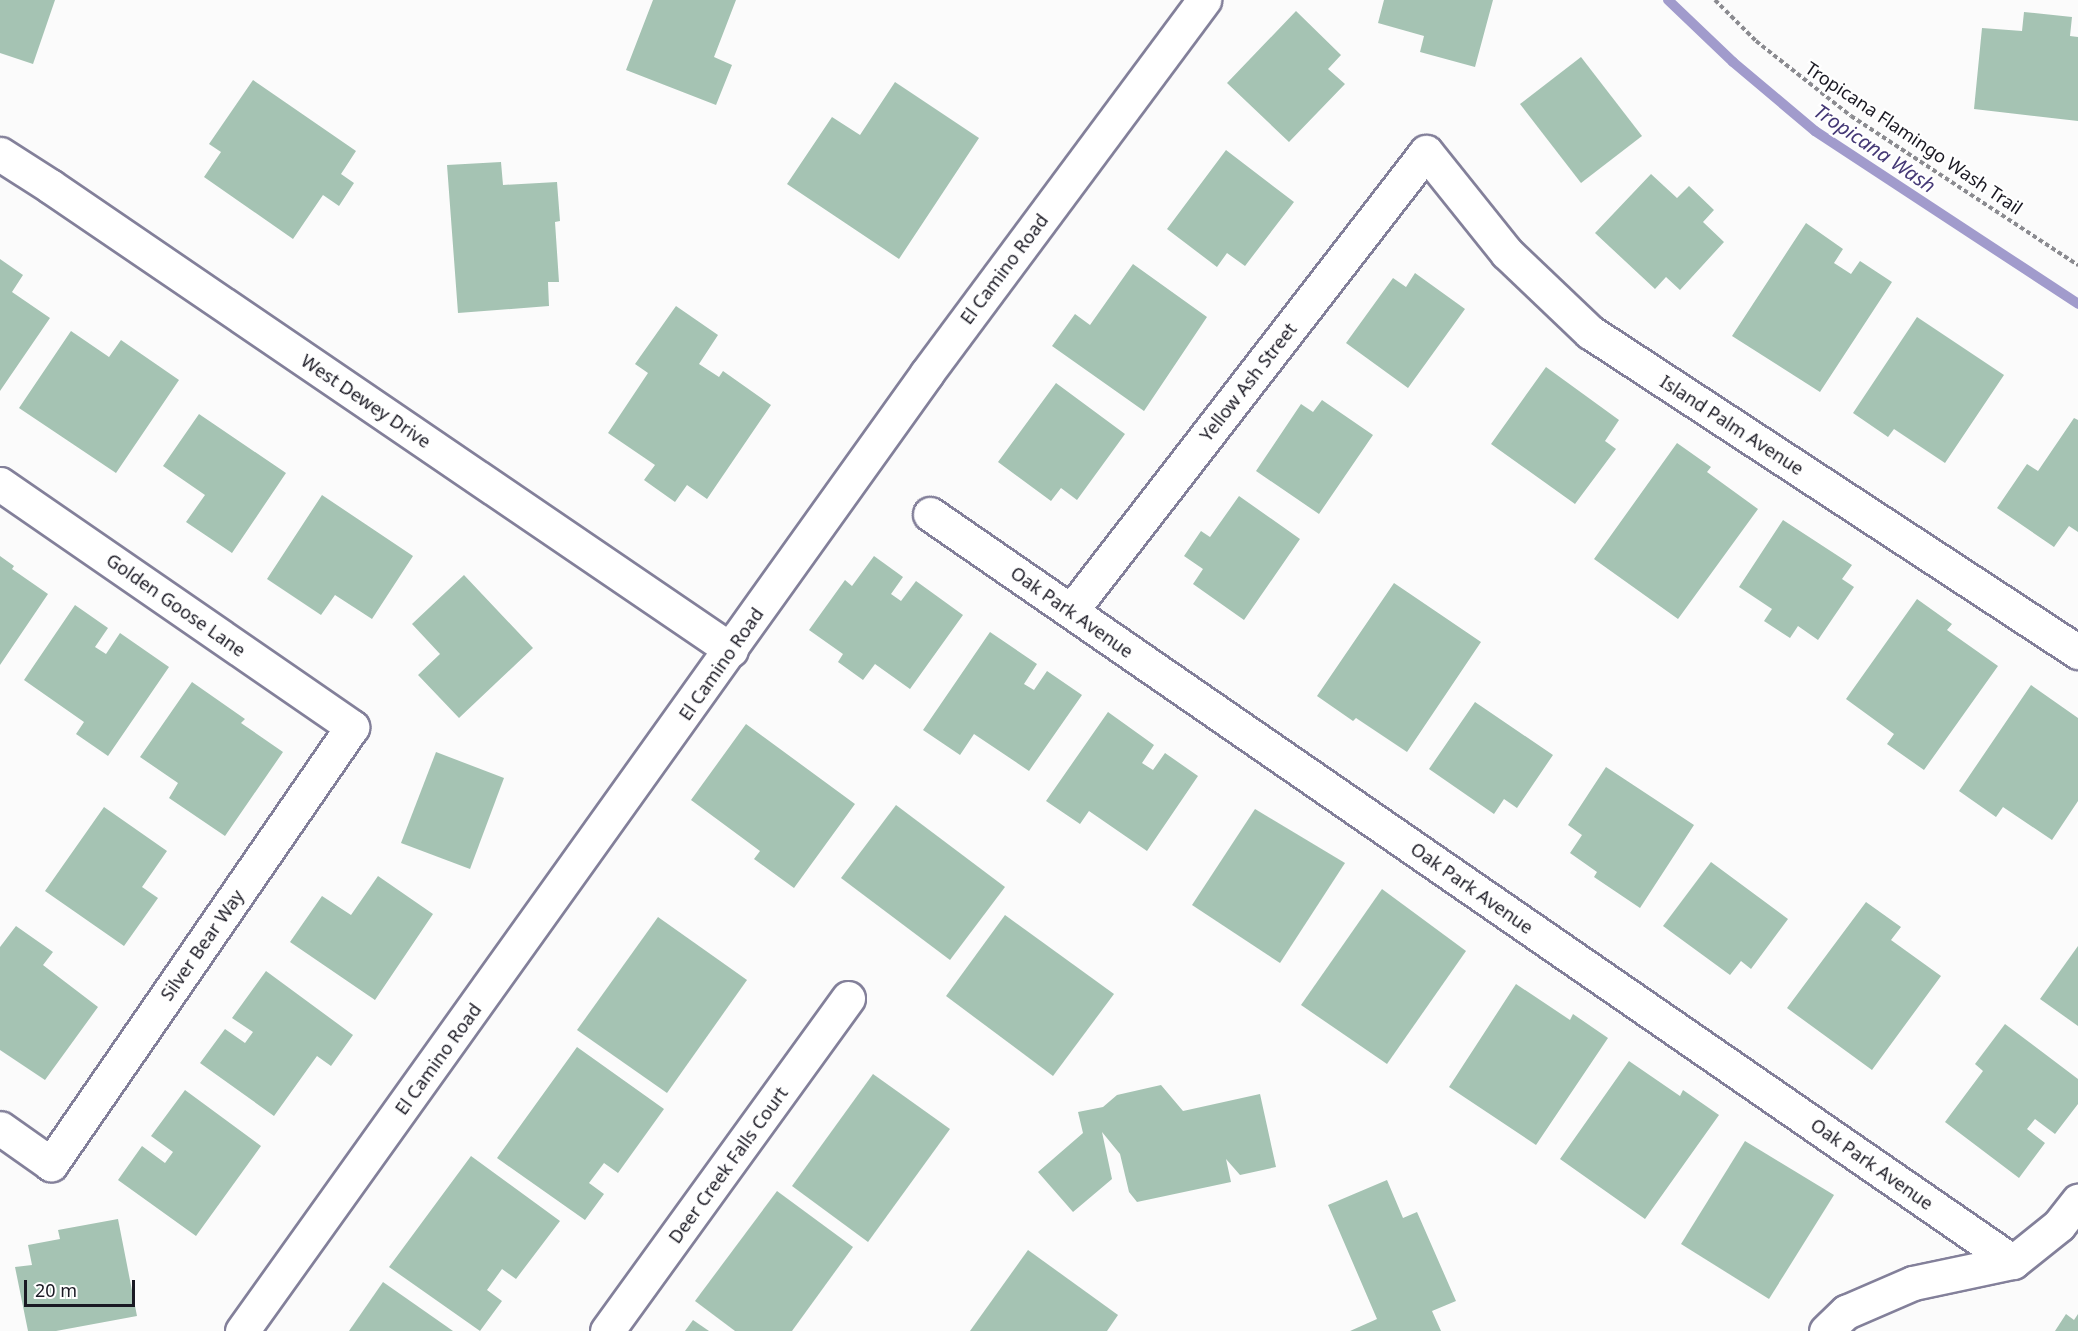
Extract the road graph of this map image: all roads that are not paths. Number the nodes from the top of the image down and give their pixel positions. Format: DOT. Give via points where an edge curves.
graph roads {
  1 [pos="1204,0"];
  2 [pos="1426,152"];
  3 [pos="0,154"];
  4 [pos="0,484"];
  5 [pos="930,514"];
  6 [pos="1071,611"];
  7 [pos="731,650"];
  8 [pos="2078,652"];
  9 [pos="352,727"];
  10 [pos="848,998"];
  11 [pos="0,1128"];
  12 [pos="2078,1201"];
  13 [pos="2013,1262"];
  14 [pos="242,1331"];
  15 [pos="607,1331"];
  16 [pos="1827,1331"];
  1 -- 7 [label="street, El Camino Road" via="927,373"];
  2 -- 6 [label="street, Yellow Ash Street"];
  2 -- 8 [label="street, Island Palm Avenue" via="1507,253 1590,333"];
  3 -- 7 [label="street, West Dewey Drive"];
  4 -- 9 [label="street, Golden Goose Lane"];
  5 -- 6 [label="street, Oak Park Avenue"];
  6 -- 13 [label="street, Oak Park Avenue"];
  7 -- 14 [label="street, El Camino Road"];
  9 -- 11 [label="street, Silver Bear Way" via="51,1164"];
  10 -- 15 [label="street, Deer Creek Falls Court"];
  12 -- 13 [label="street" via="2059,1225"];
  13 -- 16 [label="street" via="1913,1282 1846,1312"];
}
